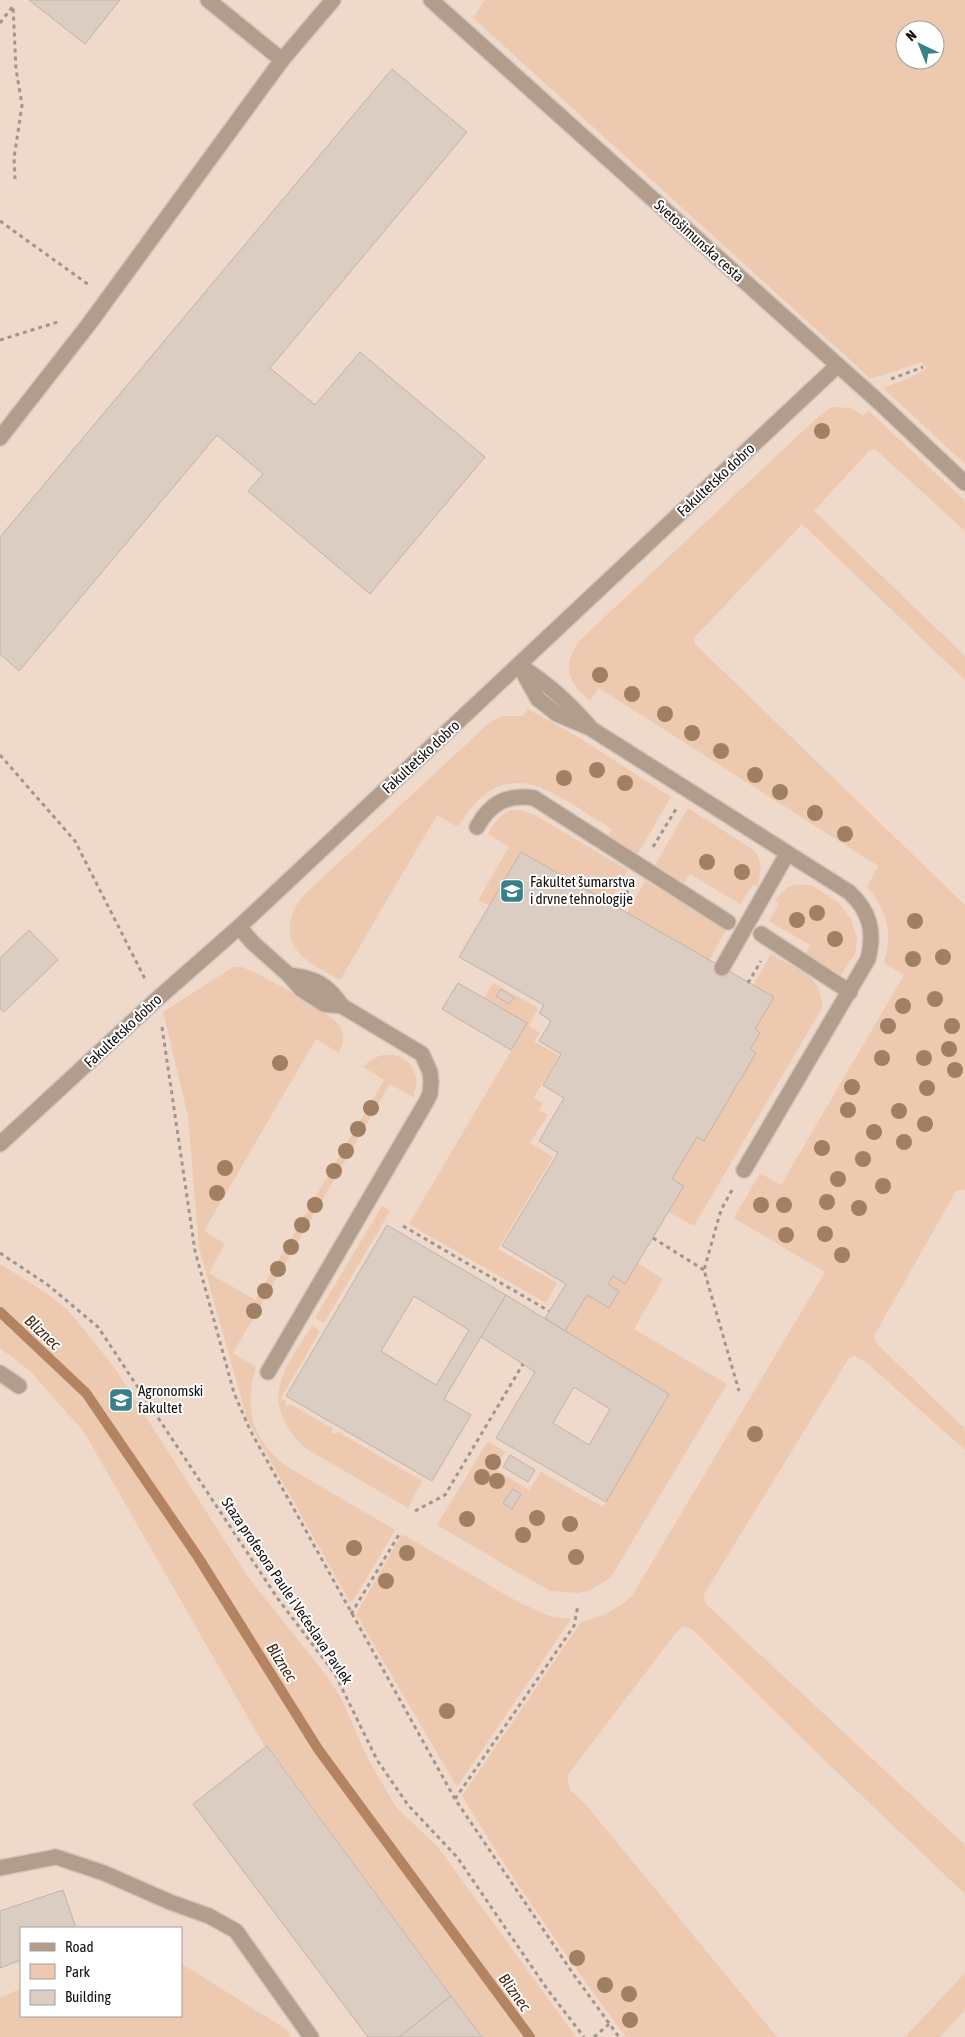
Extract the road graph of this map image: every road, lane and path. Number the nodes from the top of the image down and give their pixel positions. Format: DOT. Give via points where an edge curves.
graph roads {
  1 [pos="208,0"];
  2 [pos="333,0"];
  3 [pos="431,0"];
  4 [pos="0,23"];
  5 [pos="282,60"];
  6 [pos="15,179"];
  7 [pos="0,221"];
  8 [pos="107,298"];
  9 [pos="89,324"];
  10 [pos="0,340"];
  11 [pos="837,366"];
  12 [pos="923,367"];
  13 [pos="887,381"];
  14 [pos="0,438"];
  15 [pos="965,483"];
  16 [pos="519,665"];
  17 [pos="0,755"];
  18 [pos="477,827"];
  19 [pos="787,854"];
  20 [pos="728,922"];
  21 [pos="239,927"];
  22 [pos="761,934"];
  23 [pos="722,968"];
  24 [pos="146,982"];
  25 [pos="850,992"];
  26 [pos="161,1025"];
  27 [pos="0,1144"];
  28 [pos="744,1170"];
  29 [pos="403,1226"];
  30 [pos="653,1238"];
  31 [pos="0,1253"];
  32 [pos="704,1270"];
  33 [pos="549,1312"];
  34 [pos="523,1364"];
  35 [pos="268,1372"];
  36 [pos="0,1373"];
  37 [pos="19,1386"];
  38 [pos="739,1391"];
  39 [pos="414,1511"];
  40 [pos="400,1533"];
  41 [pos="578,1605"];
  42 [pos="351,1614"];
  43 [pos="455,1799"];
  44 [pos="0,1868"];
  45 [pos="609,2024"];
  46 [pos="311,2037"];
  47 [pos="584,2037"];
  48 [pos="594,2037"];
  49 [pos="619,2037"];
  1 -- 5 [label="street"];
  2 -- 5 [label="street"];
  3 -- 11 [label="street, Svetošimunska cesta"];
  4 -- 6 [label="path" via="13,6 16,69 22,105 14,158"];
  5 -- 8 [label="street"];
  7 -- 8 [label="path"];
  8 -- 9 [label="street"];
  9 -- 10 [label="path" via="58,320"];
  9 -- 14 [label="street"];
  11 -- 15 [label="street, Svetošimunska cesta"];
  11 -- 16 [label="street, Fakultetsko dobro"];
  12 -- 13 [label="path"];
  16 -- 19 [label="street" via="538,699 557,714 590,728"];
  16 -- 21 [label="street, Fakultetsko dobro"];
  17 -- 24 [label="path" via="75,841"];
  18 -- 20 [label="street" via="492,808 510,797 534,798"];
  19 -- 23 [label="street"];
  19 -- 25 [label="street" via="849,892 868,916 872,927 871,948"];
  21 -- 27 [label="street, Fakultetsko dobro"];
  21 -- 35 [label="street" via="302,990 324,1004 342,1006 422,1054 430,1072 430,1094"];
  22 -- 25 [label="street"];
  25 -- 28 [label="street"];
  26 -- 42 [label="path" via="195,1251 234,1392 250,1430"];
  28 -- 32 [label="path" via="720,1210"];
  29 -- 33 [label="path"];
  30 -- 32 [label="path"];
  31 -- 47 [label="path, Staza profesora Paule i Većeslava Pavlek" via="48,1285 98,1326 278,1599 335,1674 377,1760 408,1805 457,1857 547,1989"];
  32 -- 38 [label="path"];
  34 -- 39 [label="path" via="445,1495"];
  36 -- 37 [label="street"];
  40 -- 42 [label="path"];
  41 -- 43 [label="path" via="574,1626"];
  42 -- 43 [label="path"];
  43 -- 45 [label="path"];
  44 -- 46 [label="street" via="56,1857 209,1916 236,1931"];
  45 -- 48 [label="path"];
  45 -- 49 [label="path"];
}
